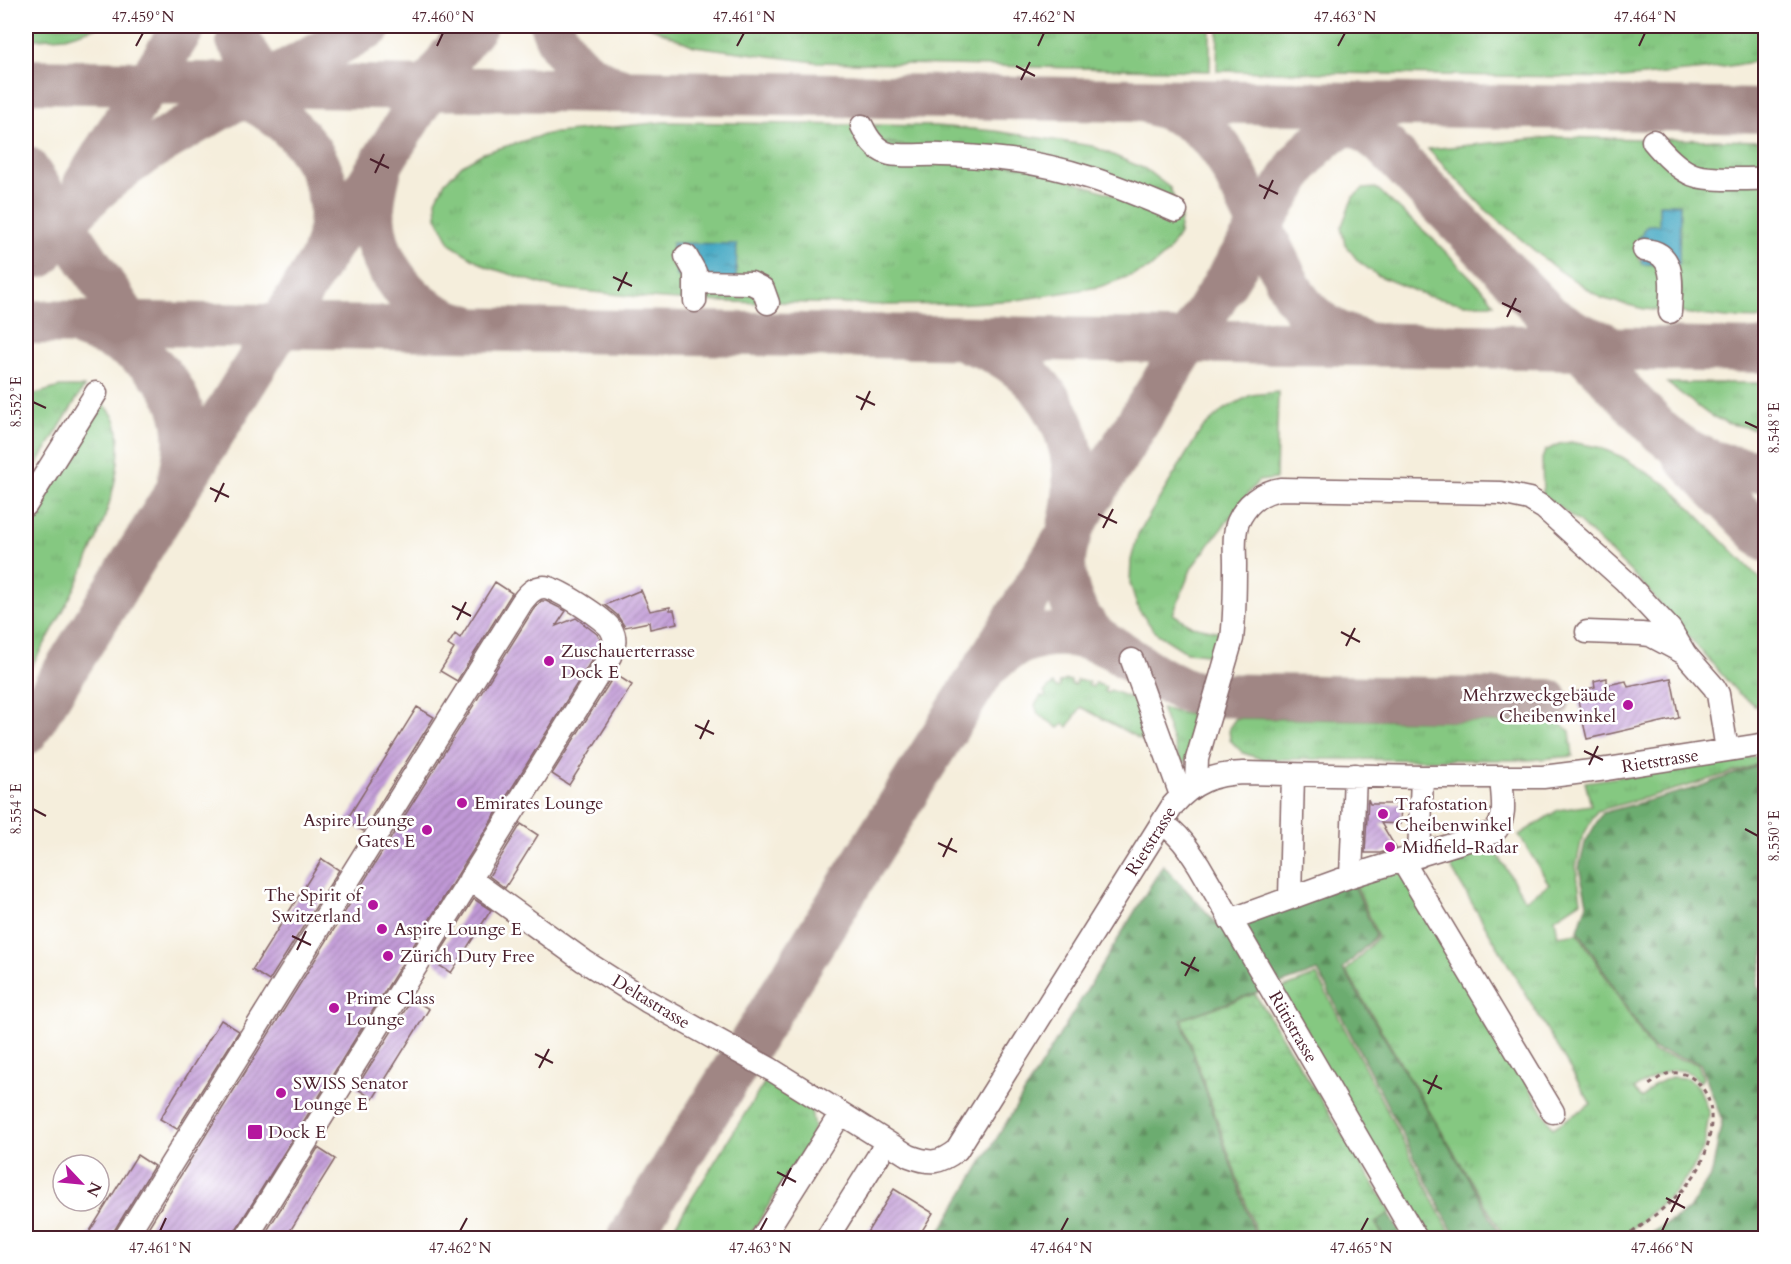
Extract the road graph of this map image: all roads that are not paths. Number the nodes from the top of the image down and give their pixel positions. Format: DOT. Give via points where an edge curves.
graph roads {
  1 [pos="862,126"];
  2 [pos="1653,141"];
  3 [pos="1766,178"];
  4 [pos="1176,211"];
  5 [pos="1644,250"];
  6 [pos="686,256"];
  7 [pos="768,303"];
  8 [pos="1670,312"];
  9 [pos="96,393"];
  10 [pos="26,506"];
  11 [pos="1635,591"];
  12 [pos="1587,632"];
  13 [pos="1614,633"];
  14 [pos="1685,654"];
  15 [pos="1132,660"];
  16 [pos="1766,744"];
  17 [pos="1726,750"];
  18 [pos="1293,775"];
  19 [pos="1355,776"];
  20 [pos="1422,777"];
  21 [pos="1500,778"];
  22 [pos="1189,790"];
  23 [pos="1162,823"];
  24 [pos="1411,858"];
  25 [pos="1351,876"];
  26 [pos="470,879"];
  27 [pos="1290,898"];
  28 [pos="1230,920"];
  29 [pos="1553,1112"];
  30 [pos="841,1113"];
  31 [pos="887,1142"];
  32 [pos="125,1239"];
  33 [pos="246,1239"];
  34 [pos="762,1239"];
  35 [pos="827,1239"];
  36 [pos="1416,1239"];
  1 -- 4 [label="lane" via="874,146 892,154 1003,159 1049,166 1127,189"];
  2 -- 3 [label="lane" via="1691,175"];
  5 -- 8 [label="lane" via="1663,256 1671,272"];
  6 -- 7 [label="lane" via="695,272 695,292 751,283 763,289"];
  9 -- 10 [label="lane"];
  11 -- 13 [label="lane" via="1638,606 1633,619 1629,626"];
  11 -- 14 [label="lane" via="1670,629"];
  11 -- 22 [label="lane" via="1552,515 1521,496 1271,490 1257,498 1238,521 1232,639"];
  12 -- 13 [label="lane"];
  13 -- 14 [label="lane" via="1650,635"];
  14 -- 17 [label="lane" via="1718,694"];
  15 -- 22 [label="lane"];
  16 -- 17 [label="lane, Rietstrasse"];
  17 -- 21 [label="lane, Rietstrasse" via="1543,777"];
  18 -- 19 [label="lane, Rietstrasse"];
  18 -- 22 [label="lane, Rietstrasse" via="1230,774 1206,779"];
  18 -- 27 [label="lane"];
  19 -- 20 [label="lane, Rietstrasse"];
  19 -- 25 [label="lane"];
  20 -- 21 [label="lane, Rietstrasse"];
  20 -- 24 [label="lane"];
  21 -- 24 [label="lane" via="1503,816 1498,829"];
  22 -- 23 [label="lane, Rietstrasse" via="1173,804"];
  23 -- 28 [label="lane, Rütistrasse" via="1182,840"];
  23 -- 31 [label="lane, Rietstrasse" via="957,1150 931,1162 909,1156"];
  24 -- 25 [label="lane"];
  24 -- 29 [label="lane"];
  25 -- 27 [label="lane"];
  26 -- 30 [label="lane, Deltastrasse" via="647,1001"];
  26 -- 32 [label="lane" via="610,656 615,642 612,630 603,620 551,588 537,588 522,602"];
  26 -- 33 [label="lane"];
  27 -- 28 [label="lane"];
  28 -- 36 [label="lane, Rütistrasse"];
  30 -- 31 [label="lane, Rietstrasse"];
  30 -- 34 [label="lane"];
  31 -- 35 [label="lane"];
}
